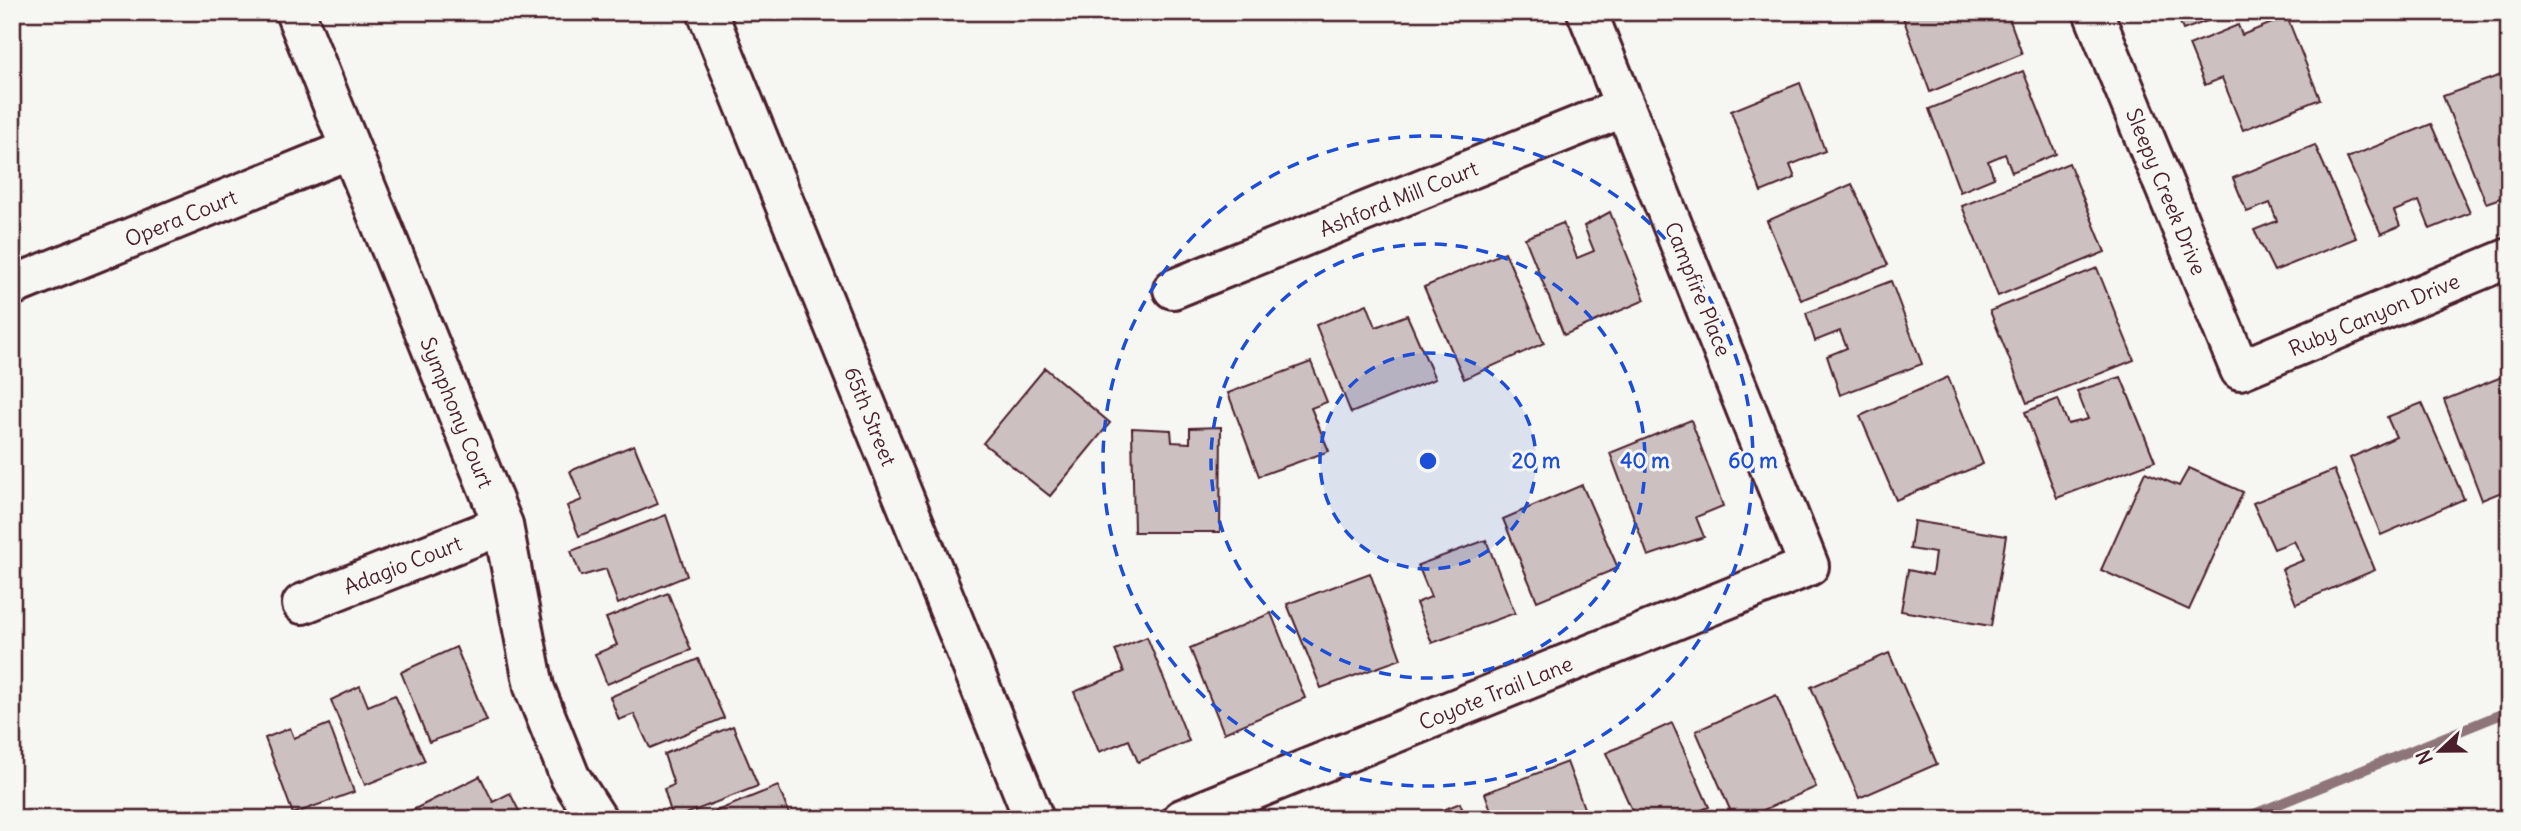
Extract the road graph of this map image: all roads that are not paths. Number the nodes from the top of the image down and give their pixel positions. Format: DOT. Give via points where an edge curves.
graph roads {
  1 [pos="295,12"];
  2 [pos="707,12"];
  3 [pos="1587,12"];
  4 [pos="2093,12"];
  5 [pos="1625,107"];
  6 [pos="350,149"];
  7 [pos="2509,258"];
  8 [pos="12,286"];
  9 [pos="1173,289"];
  10 [pos="2240,370"];
  11 [pos="503,526"];
  12 [pos="1809,566"];
  13 [pos="302,604"];
  14 [pos="597,819"];
  15 [pos="1034,819"];
  16 [pos="1182,819"];
  1 -- 6 [label="street, Symphony Court"];
  2 -- 15 [label="street, 65th Street"];
  3 -- 5 [label="street, Campfire Place"];
  4 -- 10 [label="street, Sleepy Creek Drive"];
  5 -- 9 [label="street, Ashford Mill Court"];
  5 -- 12 [label="street, Campfire Place"];
  6 -- 8 [label="street, Opera Court"];
  6 -- 11 [label="street, Symphony Court"];
  7 -- 10 [label="street, Ruby Canyon Drive"];
  11 -- 13 [label="street, Adagio Court"];
  11 -- 14 [label="street, Symphony Court" via="534,687 570,777"];
  12 -- 16 [label="street, Coyote Trail Lane"];
}
